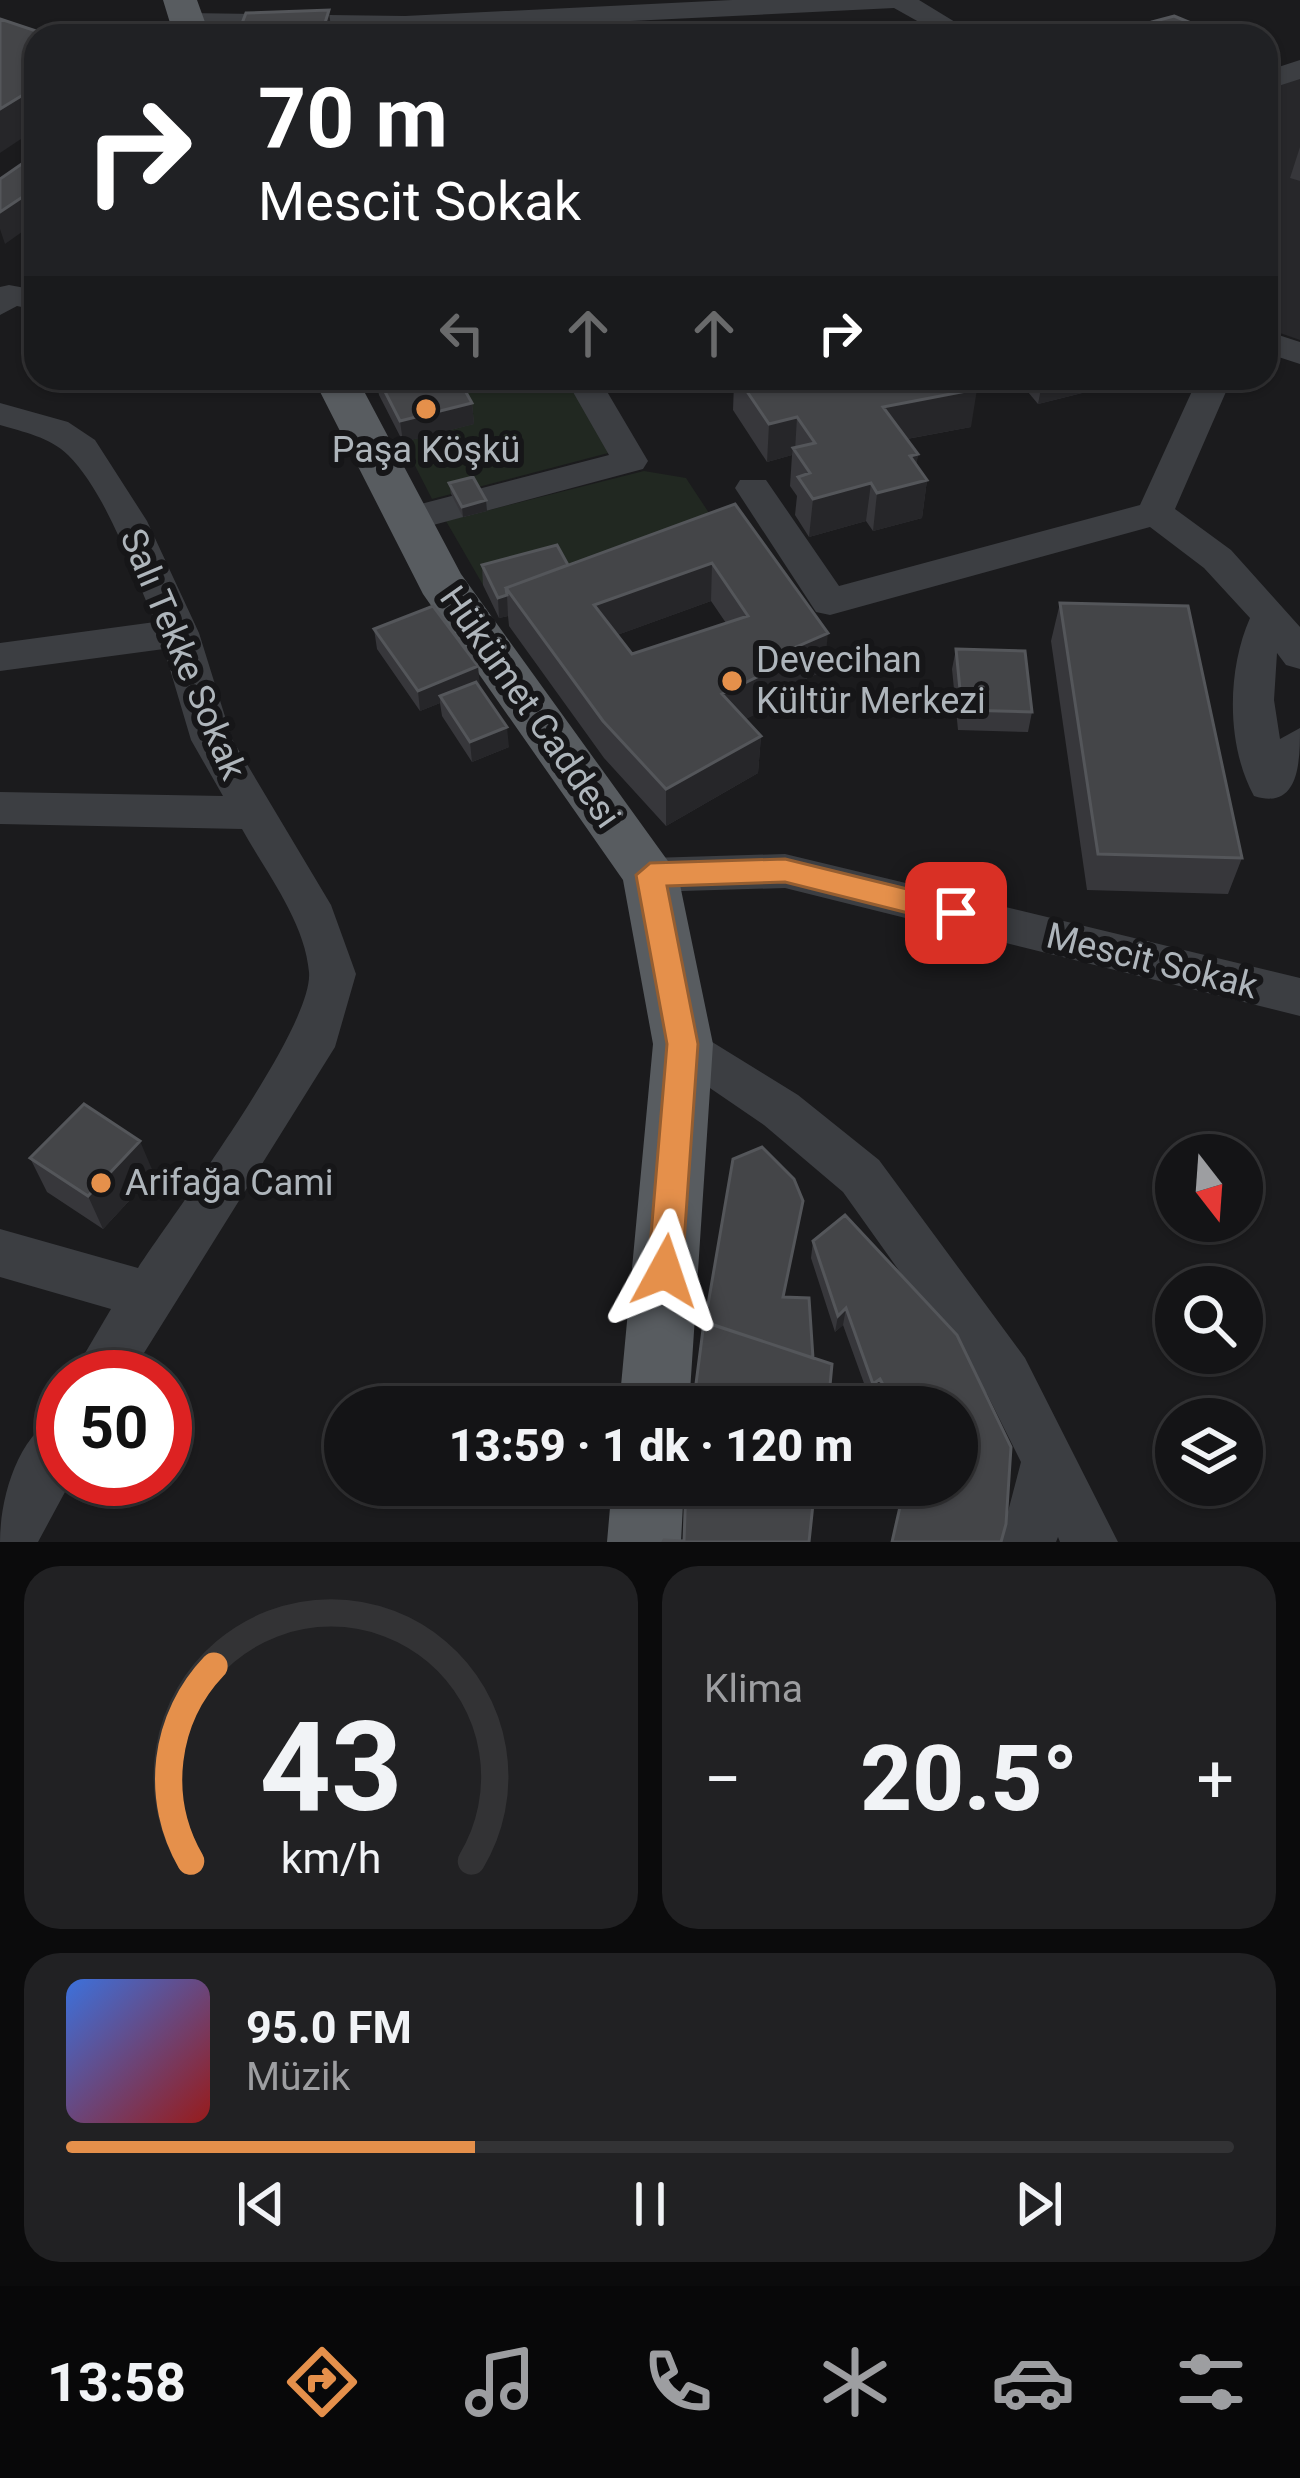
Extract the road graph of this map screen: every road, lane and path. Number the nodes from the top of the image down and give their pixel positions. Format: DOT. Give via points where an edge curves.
graph roads {
  1 [pos="260,0"];
  2 [pos="900,0"];
  3 [pos="741,4"];
  4 [pos="187,19"];
  5 [pos="291,24"];
  6 [pos="490,24"];
  7 [pos="943,24"];
  8 [pos="340,390"];
  9 [pos="589,390"];
  10 [pos="1210,390"];
  11 [pos="0,414"];
  12 [pos="754,488"];
  13 [pos="1155,513"];
  14 [pos="407,520"];
  15 [pos="1270,616"];
  16 [pos="179,633"];
  17 [pos="1300,655"];
  18 [pos="0,657"];
  19 [pos="1300,743"];
  20 [pos="0,808"];
  21 [pos="252,813"];
  22 [pos="650,875"];
  23 [pos="1300,997"];
  24 [pos="682,1044"];
  25 [pos="0,1253"];
  26 [pos="150,1296"];
  27 [pos="115,1350"];
  28 [pos="656,1386"];
  29 [pos="1048,1460"];
  30 [pos="36,1490"];
  31 [pos="647,1506"];
  32 [pos="8,1542"];
  33 [pos="644,1542"];
  34 [pos="1028,1542"];
  35 [pos="1090,1542"];
  1 -- 4 [label="street"];
  2 -- 3 [label="street"];
  2 -- 7 [label="street"];
  3 -- 6 [label="street"];
  4 -- 5 [label="street"];
  8 -- 14 [label="main road, Hükümet Caddesi"];
  9 -- 14 [label="street" via="630,461"];
  10 -- 13 [label="street"];
  11 -- 16 [label="street, Salı Tekke Sokak" via="55,430 82,448 134,530"];
  12 -- 13 [label="street" via="830,602"];
  13 -- 15 [label="street" via="1201,539"];
  14 -- 22 [label="main road, Hükümet Caddesi" via="491,660"];
  15 -- 17 [label="street"];
  15 -- 19 [label="street" via="1249,692 1269,785"];
  16 -- 18 [label="street"];
  16 -- 21 [label="street, Salı Tekke Sokak" via="212,740"];
  20 -- 21 [label="street"];
  21 -- 26 [label="street, Salı Tekke Sokak" via="315,918 333,974 318,1033"];
  22 -- 23 [label="street, Mescit Sokak" via="785,871"];
  22 -- 24 [label="main road, Hükümet Caddesi"];
  24 -- 28 [label="main road, Hükümet Caddesi"];
  24 -- 29 [label="street" via="861,1176 1006,1376"];
  25 -- 26 [label="street"];
  26 -- 27 [label="street, Salı Tekke Sokak"];
  29 -- 34 [label="street"];
  29 -- 35 [label="street"];
  30 -- 32 [label="street"];
  31 -- 33 [label="main road"];
}
